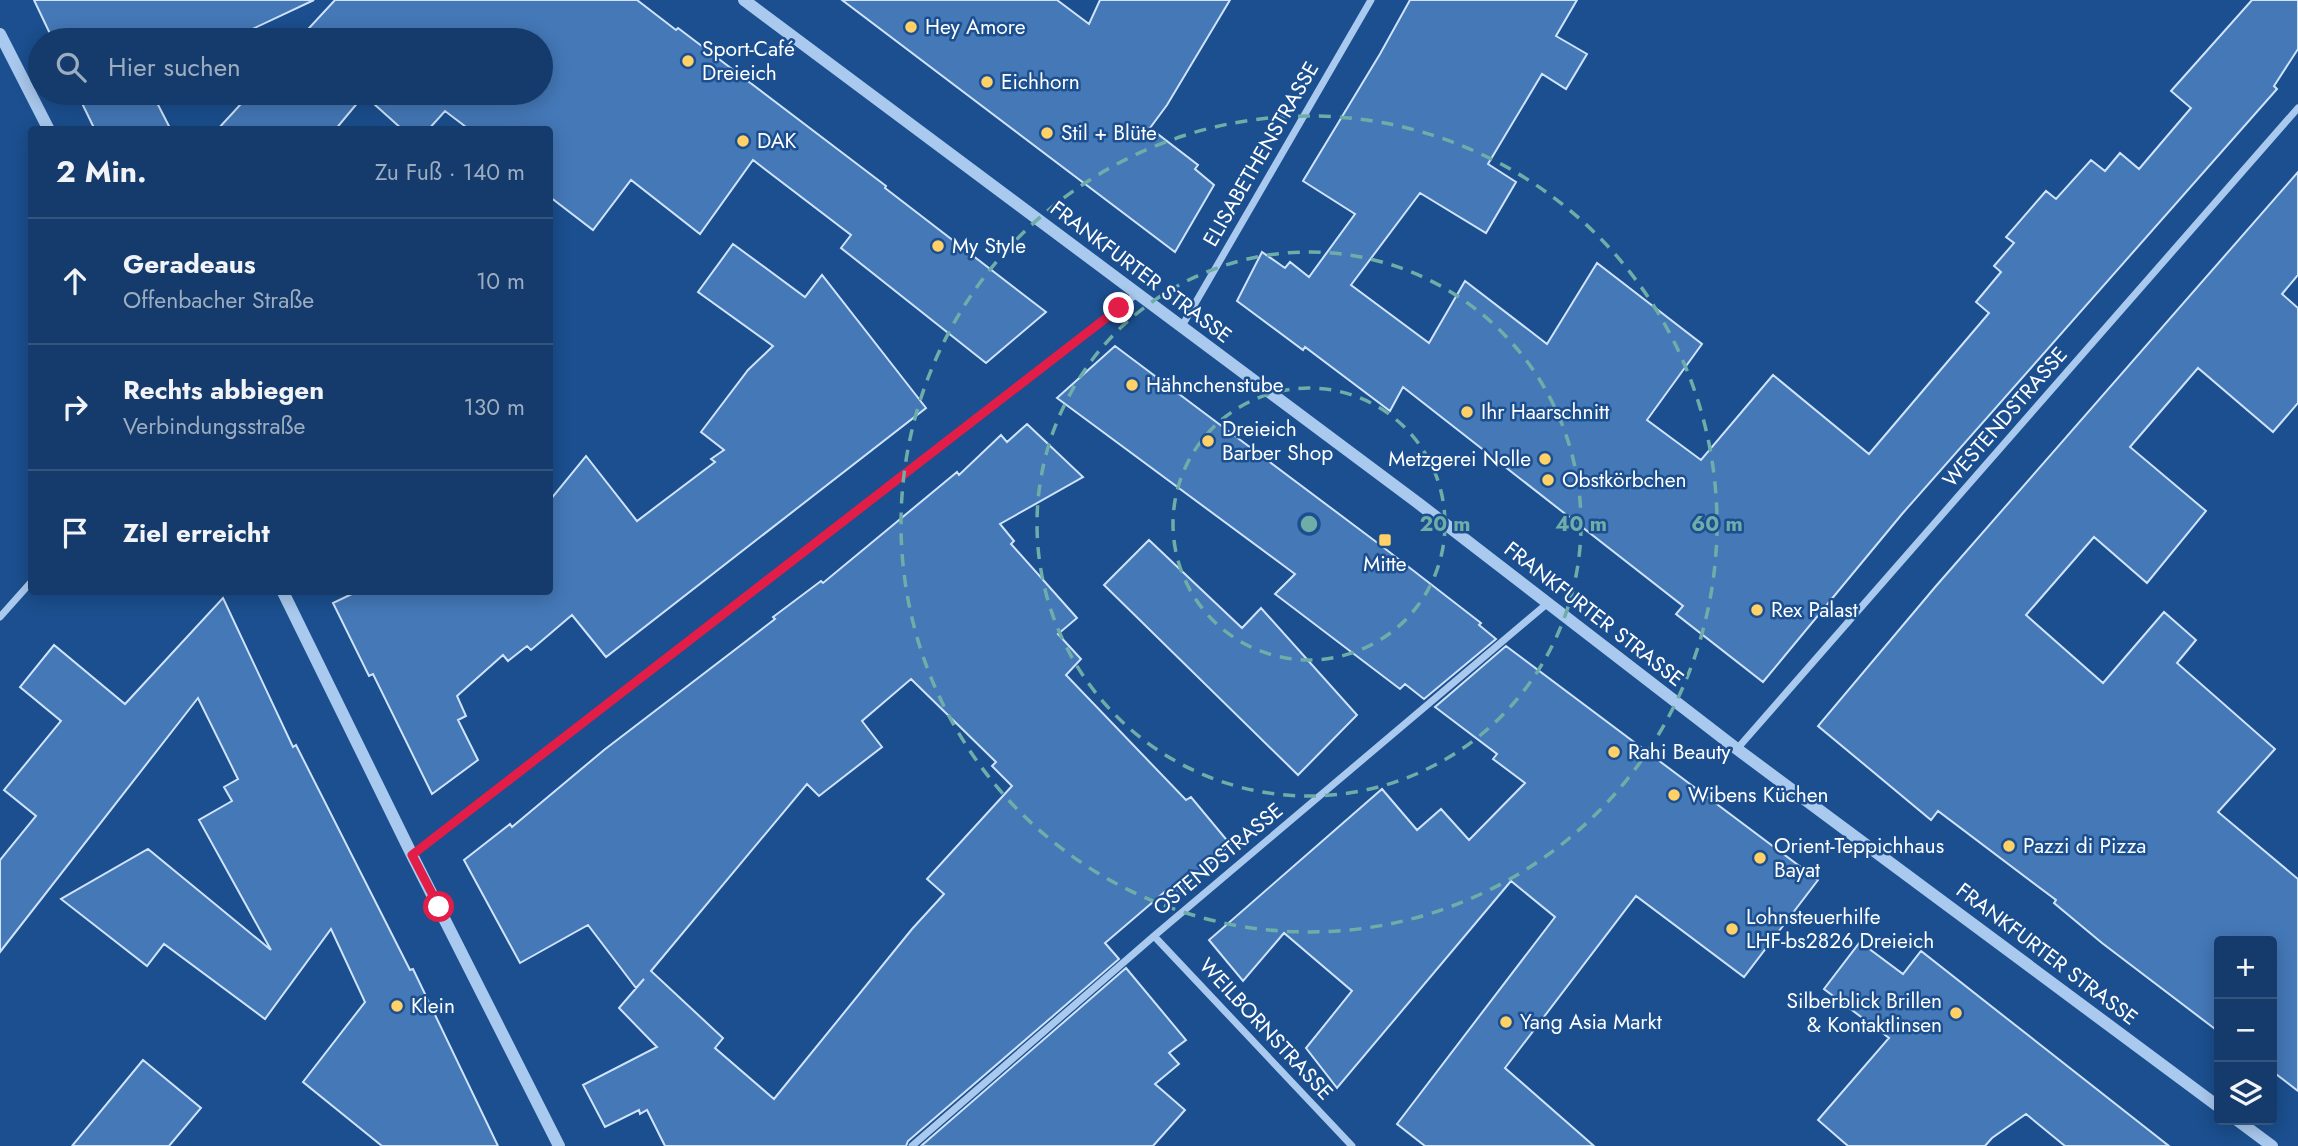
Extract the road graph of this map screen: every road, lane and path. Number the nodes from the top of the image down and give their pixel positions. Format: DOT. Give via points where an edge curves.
graph roads {
  1 [pos="744,0"];
  2 [pos="1371,0"];
  3 [pos="0,34"];
  4 [pos="28,89"];
  5 [pos="36,105"];
  6 [pos="2298,108"];
  7 [pos="47,126"];
  8 [pos="1138,293"];
  9 [pos="1182,326"];
  10 [pos="28,586"];
  11 [pos="284,595"];
  12 [pos="1549,602"];
  13 [pos="0,617"];
  14 [pos="1737,749"];
  15 [pos="412,855"];
  16 [pos="1154,936"];
  17 [pos="2214,1103"];
  18 [pos="2244,1125"];
  19 [pos="559,1146"];
  20 [pos="912,1146"];
  21 [pos="1352,1146"];
  22 [pos="2272,1146"];
  1 -- 8 [label="street, FRANKFURTER STRASSE"];
  2 -- 9 [label="street, ELISABETHENSTRASSE"];
  3 -- 4 [label="street"];
  5 -- 7 [label="street"];
  6 -- 14 [label="street, WESTENDSTRASSE"];
  8 -- 9 [label="street, FRANKFURTER STRASSE"];
  8 -- 15 [label="street"];
  9 -- 12 [label="street, FRANKFURTER STRASSE"];
  10 -- 13 [label="street"];
  11 -- 15 [label="street"];
  12 -- 14 [label="street, FRANKFURTER STRASSE"];
  12 -- 16 [label="street, OSTENDSTRASSE"];
  14 -- 17 [label="street, FRANKFURTER STRASSE"];
  15 -- 19 [label="street"];
  16 -- 20 [label="street, OSTENDSTRASSE"];
  16 -- 21 [label="street, WEILBORNSTRASSE"];
  18 -- 22 [label="street"];
}
